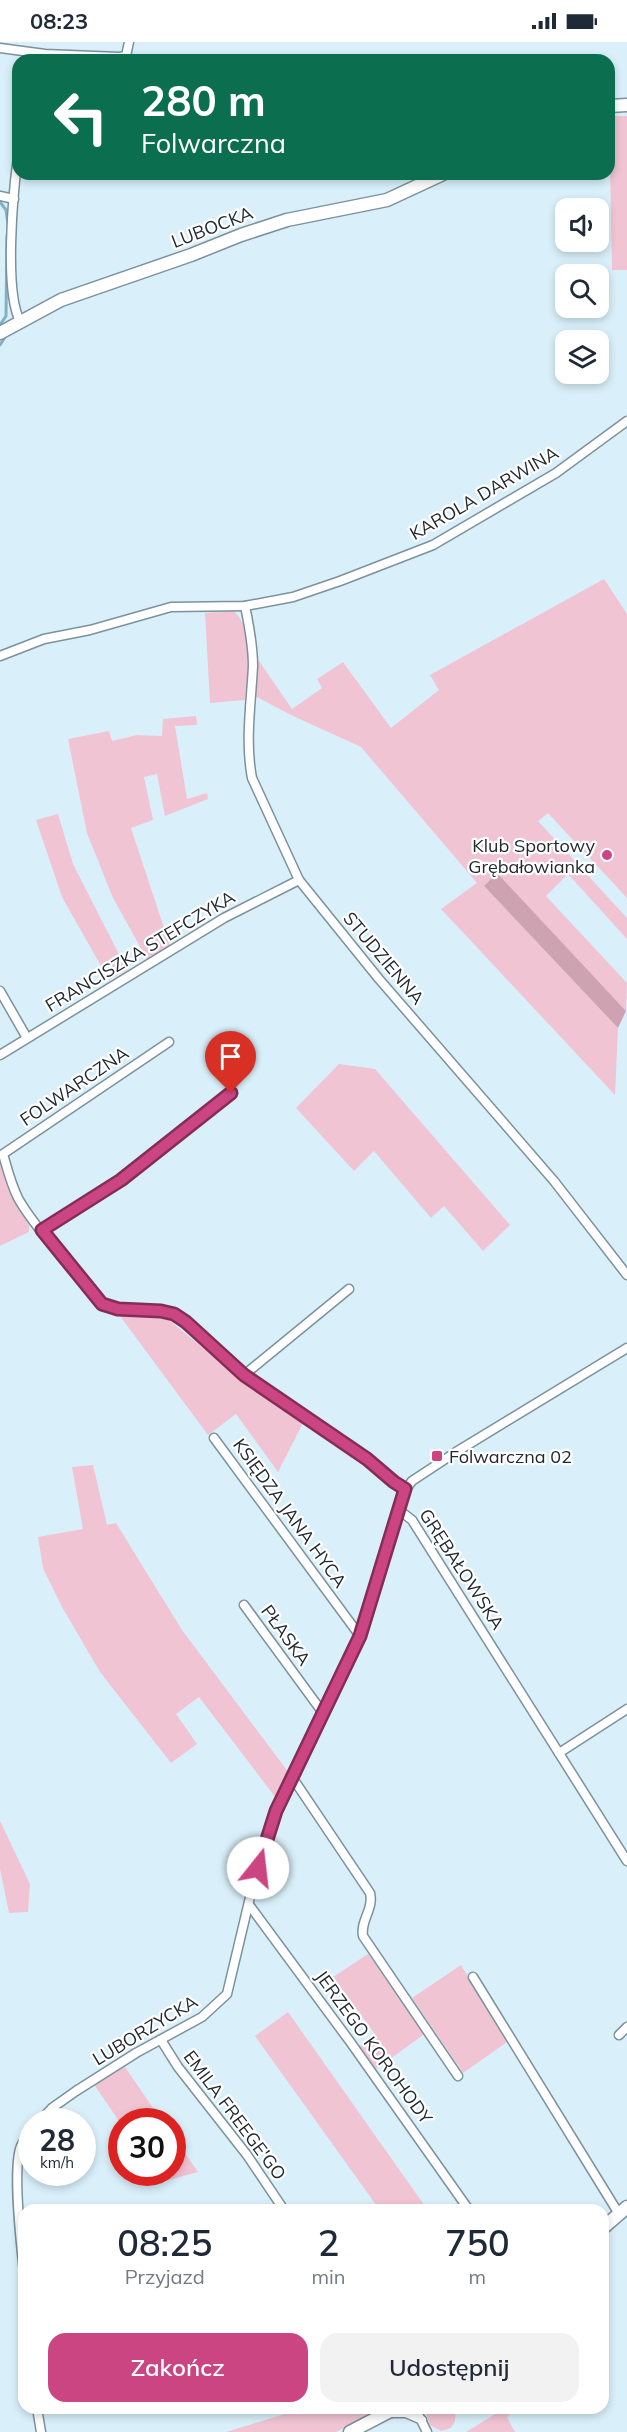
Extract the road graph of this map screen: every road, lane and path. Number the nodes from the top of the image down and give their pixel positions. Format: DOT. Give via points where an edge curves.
graph roads {
  1 [pos="0,48"];
  2 [pos="24,54"];
  3 [pos="16,180"];
  4 [pos="430,180"];
  5 [pos="0,196"];
  6 [pos="14,199"];
  7 [pos="20,321"];
  8 [pos="0,333"];
  9 [pos="627,421"];
  10 [pos="245,606"];
  11 [pos="0,656"];
  12 [pos="298,880"];
  13 [pos="0,991"];
  14 [pos="27,1038"];
  15 [pos="169,1042"];
  16 [pos="0,1055"];
  17 [pos="231,1093"];
  18 [pos="42,1230"];
  19 [pos="626,1269"];
  20 [pos="349,1289"];
  21 [pos="627,1348"];
  22 [pos="244,1375"];
  23 [pos="214,1438"];
  24 [pos="405,1489"];
  25 [pos="399,1510"];
  26 [pos="244,1605"];
  27 [pos="360,1636"];
  28 [pos="627,1709"];
  29 [pos="323,1713"];
  30 [pos="559,1753"];
  31 [pos="292,1778"];
  32 [pos="627,1861"];
  33 [pos="250,1906"];
  34 [pos="473,1977"];
  35 [pos="627,2027"];
  36 [pos="619,2035"];
  37 [pos="160,2040"];
  38 [pos="458,2076"];
  39 [pos="52,2108"];
  40 [pos="19,2186"];
  41 [pos="20,2204"];
  42 [pos="280,2204"];
  43 [pos="465,2204"];
  44 [pos="623,2210"];
  45 [pos="609,2223"];
  46 [pos="38,2414"];
  47 [pos="385,2414"];
  48 [pos="408,2414"];
  49 [pos="418,2414"];
  50 [pos="422,2420"];
  51 [pos="41,2432"];
  52 [pos="351,2432"];
  53 [pos="427,2432"];
  1 -- 2 [label="street"];
  3 -- 6 [label="street"];
  4 -- 7 [label="street, LUBOCKA" via="387,200 265,226 61,300"];
  5 -- 6 [label="street"];
  6 -- 7 [label="street" via="11,268"];
  7 -- 8 [label="street, LUBOCKA"];
  9 -- 10 [label="street, KAROLA DARWINA" via="556,473 433,545 293,597"];
  10 -- 11 [label="street, KAROLA DARWINA" via="171,607 44,639"];
  10 -- 12 [label="street, STUDZIENNA" via="252,655 250,771"];
  12 -- 14 [label="street, FRANCISZKA STEFCZYKA" via="224,918"];
  12 -- 19 [label="street, STUDZIENNA"];
  13 -- 14 [label="street"];
  14 -- 16 [label="street, FRANCISZKA STEFCZYKA"];
  15 -- 18 [label="street, FOLWARCZNA" via="3,1154 17,1196"];
  17 -- 18 [label="street" via="121,1180"];
  18 -- 22 [label="street, FOLWARCZNA" via="102,1304 174,1314"];
  20 -- 22 [label="street"];
  21 -- 24 [label="street" via="456,1452"];
  22 -- 24 [label="street, FOLWARCZNA"];
  23 -- 27 [label="street, KSIĘDZA JANA HYCA"];
  24 -- 25 [label="street, GRĘBAŁOWSKA"];
  25 -- 27 [label="street, LUBORZYCKA"];
  25 -- 30 [label="street, GRĘBAŁOWSKA" via="412,1520"];
  26 -- 29 [label="street, PŁASKA"];
  27 -- 29 [label="street, LUBORZYCKA"];
  28 -- 30 [label="street"];
  29 -- 31 [label="street, LUBORZYCKA"];
  30 -- 32 [label="street, GRĘBAŁOWSKA"];
  31 -- 33 [label="street, LUBORZYCKA" via="261,1851"];
  31 -- 38 [label="street" via="370,1893 371,1905 362,1931 365,1939"];
  33 -- 37 [label="street, LUBORZYCKA" via="227,1994 202,2017"];
  33 -- 43 [label="street, JERZEGO KOROHODY"];
  34 -- 44 [label="street"];
  35 -- 36 [label="street"];
  37 -- 39 [label="street, LUBORZYCKA"];
  37 -- 42 [label="street, EMILA FREEGE'GO"];
  40 -- 41 [label="street"];
  44 -- 45 [label="street"];
  46 -- 51 [label="street"];
  47 -- 52 [label="street"];
  48 -- 50 [label="street"];
  49 -- 50 [label="street"];
  50 -- 53 [label="street"];
}
